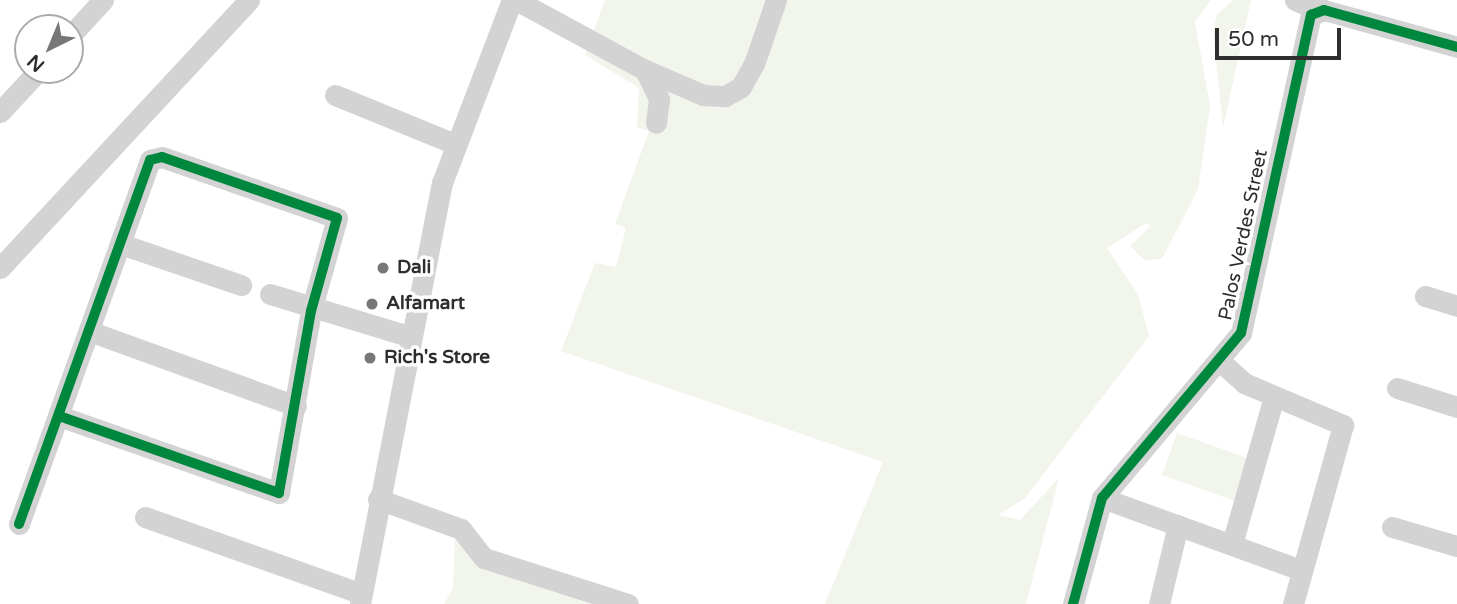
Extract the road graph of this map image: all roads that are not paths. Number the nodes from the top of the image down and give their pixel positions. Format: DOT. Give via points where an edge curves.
graph roads {
  1 [pos="103,0"];
  2 [pos="249,0"];
  3 [pos="514,0"];
  4 [pos="776,0"];
  5 [pos="1295,0"];
  6 [pos="1319,10"];
  7 [pos="84,21"];
  8 [pos="1457,47"];
  9 [pos="645,71"];
  10 [pos="25,84"];
  11 [pos="335,94"];
  12 [pos="0,112"];
  13 [pos="656,124"];
  14 [pos="455,144"];
  15 [pos="121,244"];
  16 [pos="0,268"];
  17 [pos="241,285"];
  18 [pos="270,294"];
  19 [pos="1425,296"];
  20 [pos="1457,306"];
  21 [pos="312,311"];
  22 [pos="89,331"];
  23 [pos="408,336"];
  24 [pos="1221,362"];
  25 [pos="1397,388"];
  26 [pos="1274,397"];
  27 [pos="296,406"];
  28 [pos="1457,407"];
  29 [pos="58,416"];
  30 [pos="1102,498"];
  31 [pos="378,499"];
  32 [pos="145,517"];
  33 [pos="19,524"];
  34 [pos="1178,525"];
  35 [pos="1392,527"];
  36 [pos="1232,544"];
  37 [pos="1457,546"];
  38 [pos="1301,570"];
  39 [pos="361,599"];
  40 [pos="1166,602"];
  41 [pos="628,604"];
  42 [pos="1073,604"];
  43 [pos="1293,604"];
  1 -- 7 [label="street"];
  2 -- 16 [label="street"];
  3 -- 9 [label="street"];
  3 -- 14 [label="street"];
  4 -- 9 [label="street" via="741,88 725,96 703,96"];
  5 -- 6 [label="street"];
  6 -- 8 [label="street"];
  6 -- 24 [label="street, Palos Verdes Street" via="1309,20 1242,327"];
  9 -- 13 [label="street" via="659,99"];
  10 -- 12 [label="street"];
  11 -- 14 [label="street"];
  14 -- 23 [label="street"];
  15 -- 17 [label="street"];
  15 -- 21 [label="street" via="156,157 334,216 338,220"];
  15 -- 22 [label="street"];
  18 -- 21 [label="street"];
  19 -- 20 [label="street"];
  21 -- 23 [label="street"];
  21 -- 27 [label="street"];
  22 -- 27 [label="street"];
  22 -- 29 [label="street"];
  23 -- 31 [label="street"];
  24 -- 26 [label="street" via="1237,379"];
  24 -- 30 [label="street, Palos Verdes Street" via="1200,377"];
  25 -- 28 [label="street"];
  26 -- 36 [label="street"];
  26 -- 38 [label="street" via="1336,420 1344,431"];
  27 -- 29 [label="street" via="279,493"];
  29 -- 33 [label="street"];
  30 -- 34 [label="street"];
  30 -- 42 [label="street, Palos Verdes Street"];
  31 -- 39 [label="street"];
  31 -- 41 [label="street" via="461,529 484,558"];
  32 -- 39 [label="street"];
  34 -- 36 [label="street"];
  34 -- 40 [label="street"];
  35 -- 37 [label="street"];
  36 -- 38 [label="street"];
  38 -- 43 [label="street"];
}
